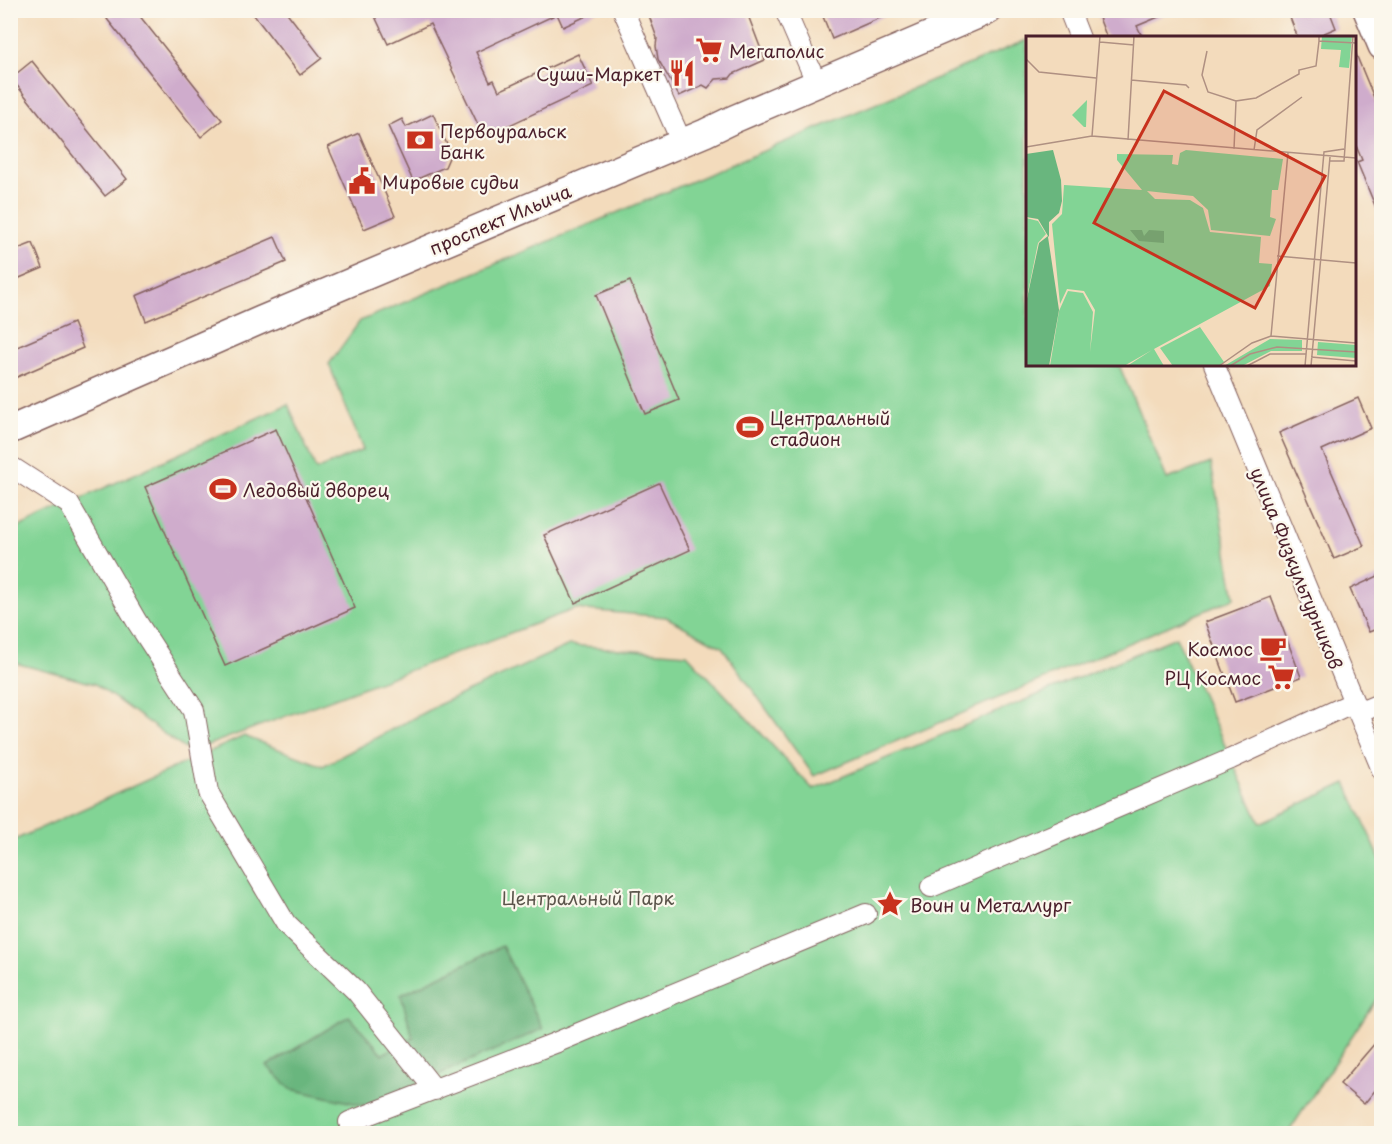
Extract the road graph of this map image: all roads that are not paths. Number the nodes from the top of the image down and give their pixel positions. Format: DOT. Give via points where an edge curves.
graph roads {
  1 [pos="623,10"];
  2 [pos="785,10"];
  3 [pos="989,10"];
  4 [pos="1069,10"];
  5 [pos="1366,10"];
  6 [pos="1079,36"];
  7 [pos="1382,46"];
  8 [pos="817,84"];
  9 [pos="682,142"];
  10 [pos="1215,366"];
  11 [pos="10,430"];
  12 [pos="10,466"];
  13 [pos="1382,703"];
  14 [pos="1355,708"];
  15 [pos="1382,770"];
  16 [pos="931,887"];
  17 [pos="866,914"];
  18 [pos="435,1090"];
  19 [pos="349,1122"];
  1 -- 9 [label="street"];
  2 -- 8 [label="street"];
  3 -- 8 [label="main road, проспект Ильича"];
  4 -- 6 [label="street"];
  5 -- 7 [label="main road"];
  8 -- 9 [label="main road, проспект Ильича"];
  9 -- 11 [label="main road, проспект Ильича"];
  10 -- 14 [label="street, улица Физкультурников"];
  12 -- 18 [label="street" via="69,504 137,622 194,710 208,792 286,924 356,991"];
  13 -- 14 [label="street"];
  14 -- 15 [label="street, улица Физкультурников"];
  14 -- 16 [label="street"];
  17 -- 18 [label="street"];
  18 -- 19 [label="street"];
}
